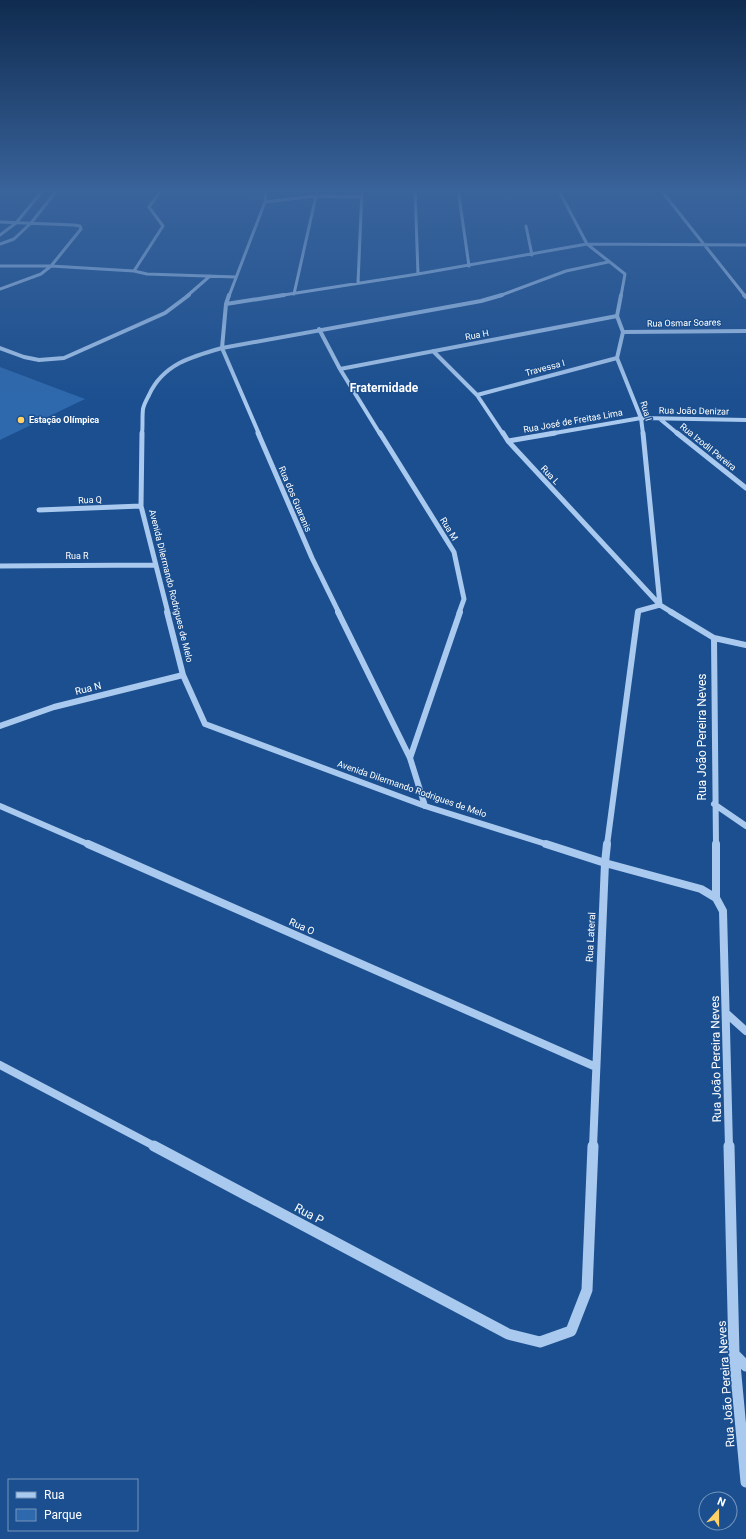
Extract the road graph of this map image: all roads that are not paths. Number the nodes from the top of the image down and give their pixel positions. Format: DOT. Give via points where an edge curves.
graph roads {
  1 [pos="55,261"];
  2 [pos="141,261"];
  3 [pos="242,261"];
  4 [pos="301,261"];
  5 [pos="359,261"];
  6 [pos="418,261"];
  7 [pos="468,261"];
  8 [pos="499,261"];
  9 [pos="717,261"];
  10 [pos="608,262"];
  11 [pos="0,266"];
  12 [pos="51,266"];
  13 [pos="469,266"];
  14 [pos="134,271"];
  15 [pos="418,274"];
  16 [pos="210,276"];
  17 [pos="236,277"];
  18 [pos="358,283"];
  19 [pos="0,289"];
  20 [pos="294,294"];
  21 [pos="746,297"];
  22 [pos="226,304"];
  23 [pos="617,316"];
  24 [pos="319,329"];
  25 [pos="746,331"];
  26 [pos="623,332"];
  27 [pos="0,348"];
  28 [pos="222,348"];
  29 [pos="433,351"];
  30 [pos="617,358"];
  31 [pos="340,368"];
  32 [pos="477,395"];
  33 [pos="641,418"];
  34 [pos="660,419"];
  35 [pos="746,420"];
  36 [pos="508,441"];
  37 [pos="746,488"];
  38 [pos="141,506"];
  39 [pos="39,510"];
  40 [pos="154,565"];
  41 [pos="0,566"];
  42 [pos="660,605"];
  43 [pos="714,638"];
  44 [pos="746,645"];
  45 [pos="183,675"];
  46 [pos="0,726"];
  47 [pos="410,758"];
  48 [pos="714,804"];
  49 [pos="0,806"];
  50 [pos="425,806"];
  51 [pos="746,826"];
  52 [pos="605,863"];
  53 [pos="716,898"];
  54 [pos="727,1014"];
  55 [pos="746,1031"];
  56 [pos="0,1065"];
  57 [pos="596,1066"];
  58 [pos="587,1290"];
  59 [pos="734,1354"];
  60 [pos="746,1366"];
  61 [pos="746,1482"];
  1 -- 12 [label="street"];
  2 -- 14 [label="street"];
  3 -- 17 [label="street, Rua dos Guaranis"];
  4 -- 20 [label="street"];
  5 -- 18 [label="street"];
  6 -- 15 [label="street"];
  7 -- 13 [label="street"];
  8 -- 13 [label="street"];
  9 -- 21 [label="street"];
  10 -- 23 [label="street" via="625,274"];
  10 -- 24 [label="street, Avenida Dilermando Rodrigues de Melo" via="566,271 480,301"];
  11 -- 12 [label="street"];
  12 -- 14 [label="street"];
  12 -- 19 [label="street" via="41,274"];
  13 -- 15 [label="street"];
  14 -- 16 [label="street" via="147,274"];
  15 -- 18 [label="street"];
  16 -- 17 [label="street"];
  16 -- 27 [label="street" via="165,312 64,358 52,361 37,360"];
  17 -- 22 [label="street, Rua dos Guaranis"];
  18 -- 20 [label="street"];
  20 -- 22 [label="street"];
  22 -- 28 [label="street, Rua dos Guaranis"];
  23 -- 26 [label="street"];
  23 -- 29 [label="street, Rua H"];
  24 -- 28 [label="street, Avenida Dilermando Rodrigues de Melo"];
  24 -- 31 [label="street, Rua M"];
  25 -- 26 [label="street, Rua Osmar Soares"];
  26 -- 30 [label="street"];
  28 -- 38 [label="street, Avenida Dilermando Rodrigues de Melo" via="180,362 165,372 152,388 143,408"];
  28 -- 47 [label="street, Rua dos Guaranis" via="312,558"];
  29 -- 31 [label="street, Rua H"];
  29 -- 32 [label="street, Rua L"];
  30 -- 32 [label="street, Travessa I"];
  30 -- 33 [label="street, Rua I"];
  31 -- 47 [label="street, Rua M" via="454,552 464,599"];
  32 -- 36 [label="street, Rua L"];
  33 -- 34 [label="street, Rua João Denizar"];
  33 -- 36 [label="street, Rua José de Freitas Lima"];
  33 -- 42 [label="street, Rua I"];
  34 -- 35 [label="street, Rua João Denizar"];
  34 -- 37 [label="street, Rua Izodil Pereira"];
  36 -- 42 [label="street, Rua L"];
  38 -- 39 [label="street, Rua Q"];
  38 -- 40 [label="street, Avenida Dilermando Rodrigues de Melo"];
  40 -- 41 [label="street, Rua R"];
  40 -- 45 [label="street, Avenida Dilermando Rodrigues de Melo"];
  42 -- 43 [label="street, Rua L"];
  42 -- 52 [label="street, Rua Lateral" via="638,611"];
  43 -- 44 [label="street, Rua L"];
  43 -- 48 [label="street, Rua João Pereira Neves"];
  45 -- 46 [label="street, Rua N" via="54,707"];
  45 -- 50 [label="street, Avenida Dilermando Rodrigues de Melo" via="205,724"];
  47 -- 50 [label="street, Rua dos Guaranis"];
  48 -- 51 [label="street"];
  48 -- 53 [label="street, Rua João Pereira Neves"];
  49 -- 57 [label="street, Rua O"];
  50 -- 52 [label="street, Avenida Dilermando Rodrigues de Melo"];
  52 -- 53 [label="street, Avenida Dilermando Rodrigues de Melo" via="701,889"];
  52 -- 57 [label="street, Rua Lateral"];
  53 -- 54 [label="street, Rua João Pereira Neves" via="723,911"];
  54 -- 55 [label="street"];
  54 -- 59 [label="street, Rua João Pereira Neves"];
  56 -- 58 [label="street, Rua P" via="508,1334 540,1342 571,1331"];
  57 -- 58 [label="street, Rua Lateral"];
  59 -- 60 [label="street"];
  59 -- 61 [label="street, Rua João Pereira Neves"];
}
